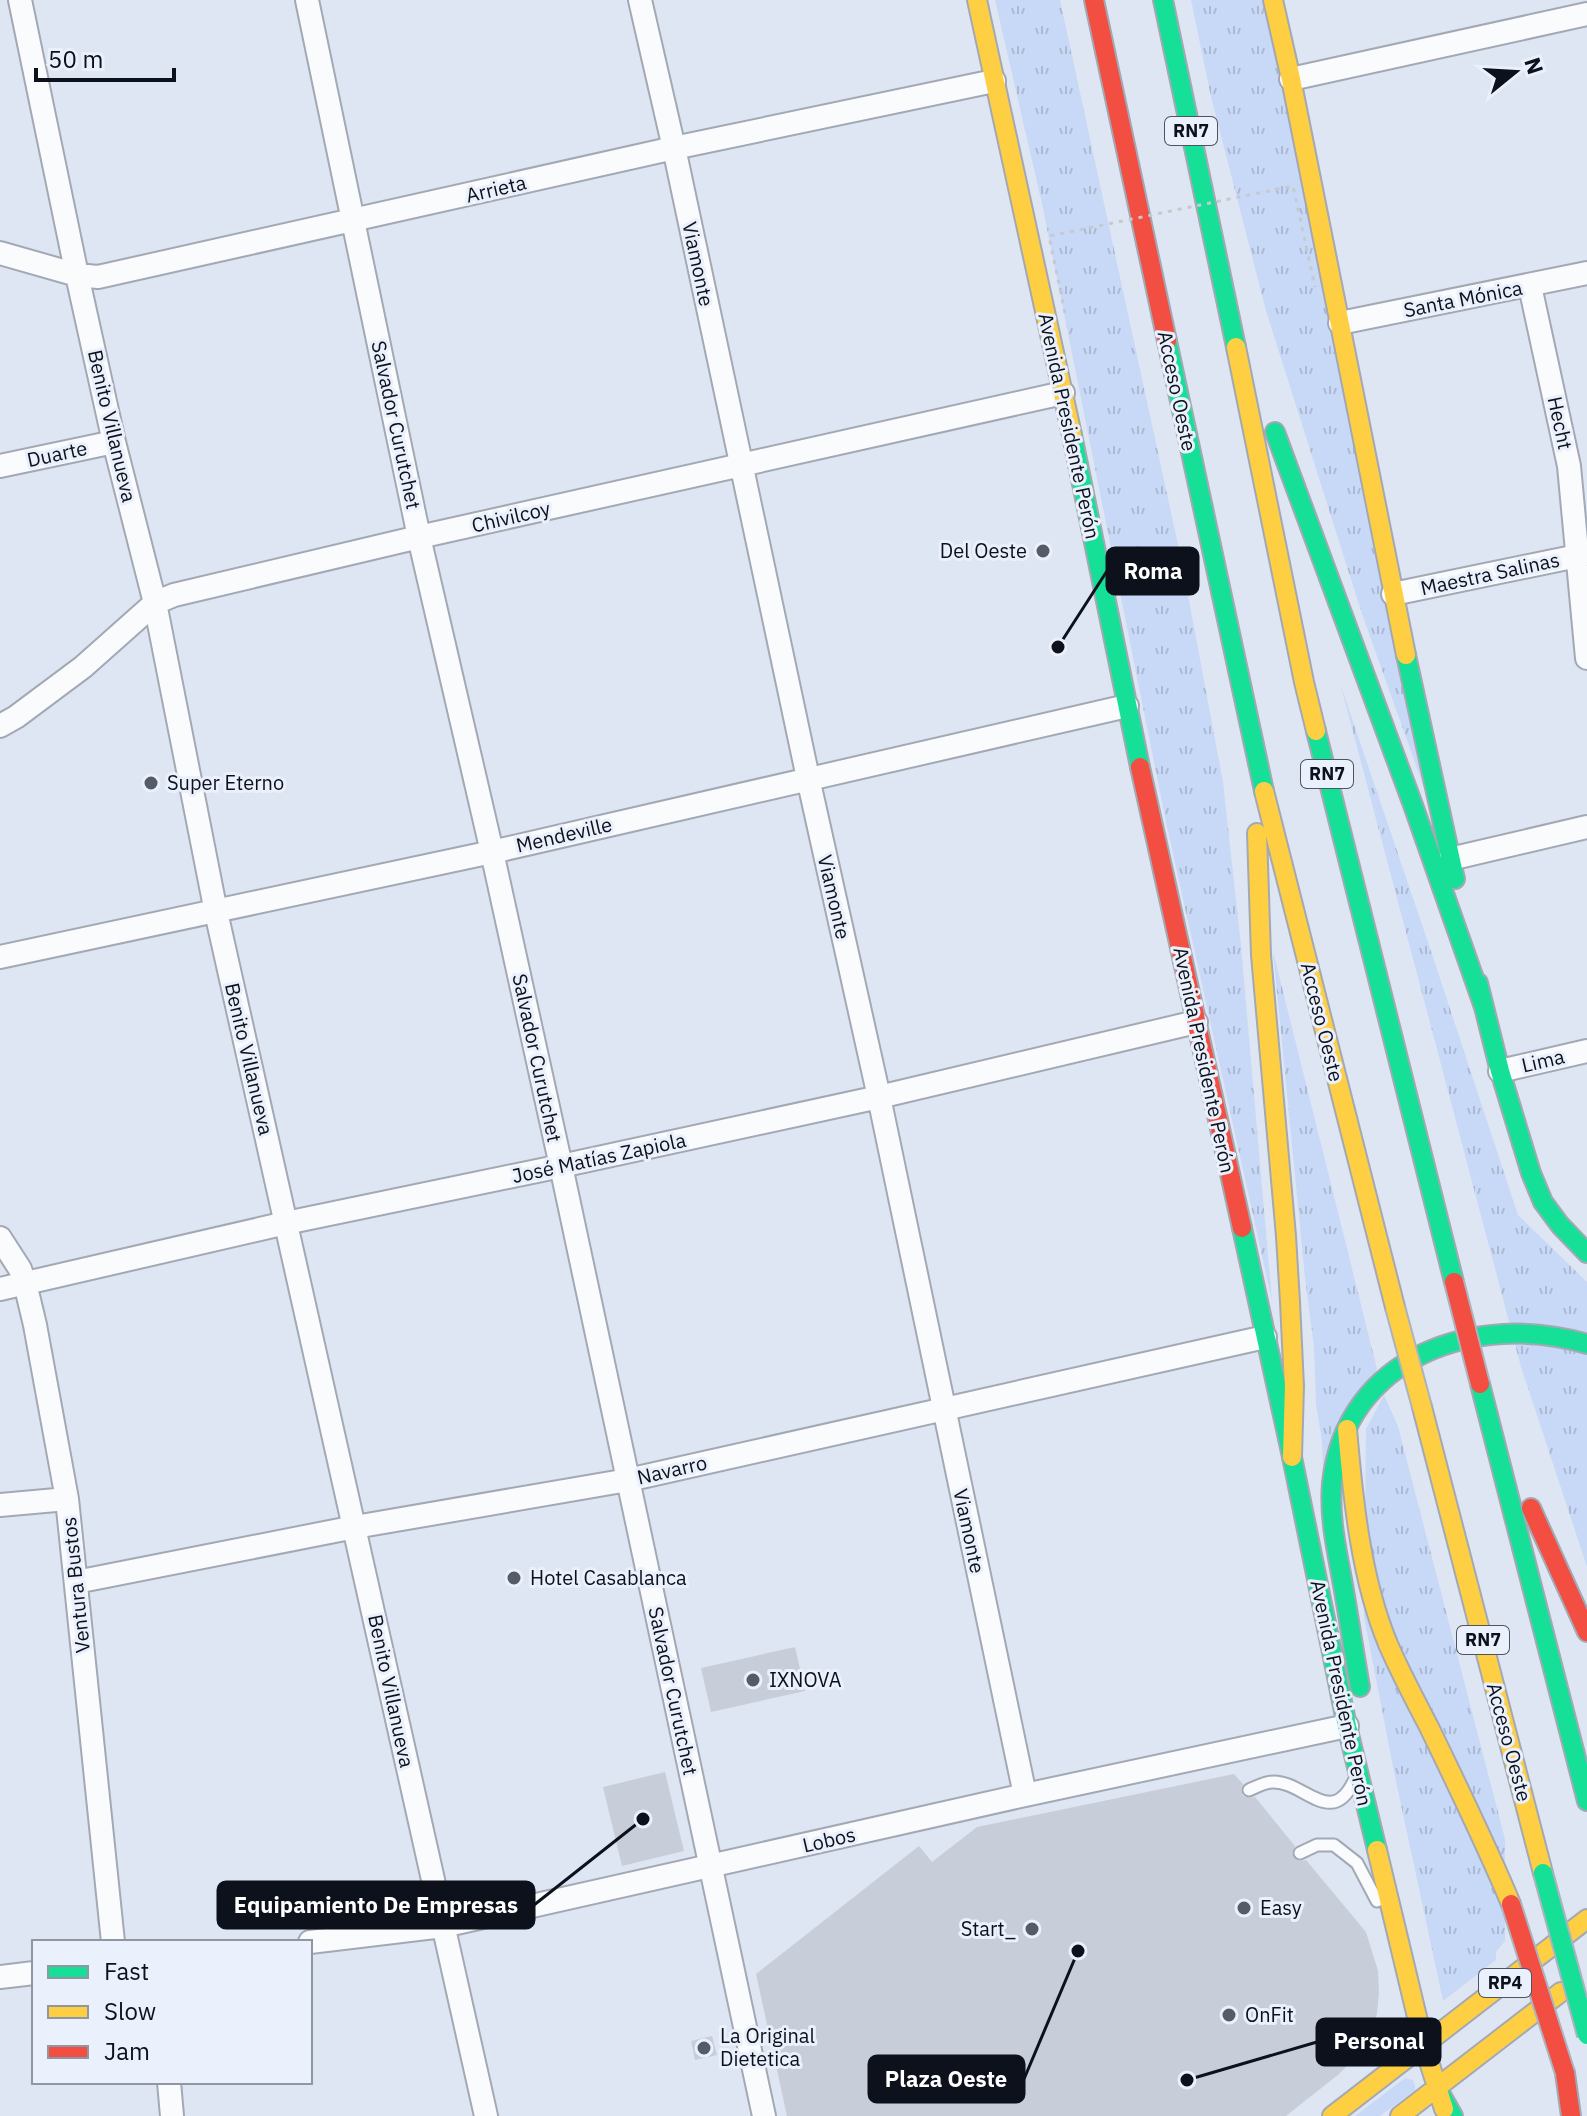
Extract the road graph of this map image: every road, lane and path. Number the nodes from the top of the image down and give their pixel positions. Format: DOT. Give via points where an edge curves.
graph roads {
  1 [pos="20,0"];
  2 [pos="307,0"];
  3 [pos="640,0"];
  4 [pos="977,0"];
  5 [pos="1094,0"];
  6 [pos="1163,0"];
  7 [pos="1273,0"];
  8 [pos="1587,14"];
  9 [pos="1291,79"];
  10 [pos="994,81"];
  11 [pos="674,148"];
  12 [pos="354,221"];
  13 [pos="0,253"];
  14 [pos="1219,261"];
  15 [pos="1587,273"];
  16 [pos="77,275"];
  17 [pos="1530,286"];
  18 [pos="1315,287"];
  19 [pos="1065,313"];
  20 [pos="1340,323"];
  21 [pos="1063,393"];
  22 [pos="114,442"];
  23 [pos="742,465"];
  24 [pos="0,466"];
  25 [pos="419,537"];
  26 [pos="1583,555"];
  27 [pos="1393,594"];
  28 [pos="155,603"];
  29 [pos="1587,658"];
  30 [pos="1127,706"];
  31 [pos="0,726"];
  32 [pos="1255,757"];
  33 [pos="808,778"];
  34 [pos="1587,827"];
  35 [pos="492,852"];
  36 [pos="1450,859"];
  37 [pos="216,912"];
  38 [pos="0,957"];
  39 [pos="1484,1007"];
  40 [pos="1196,1022"];
  41 [pos="1587,1051"];
  42 [pos="1500,1071"];
  43 [pos="879,1097"];
  44 [pos="561,1166"];
  45 [pos="286,1223"];
  46 [pos="0,1238"];
  47 [pos="1587,1253"];
  48 [pos="25,1283"];
  49 [pos="0,1289"];
  50 [pos="1265,1337"];
  51 [pos="1587,1344"];
  52 [pos="943,1409"];
  53 [pos="1490,1419"];
  54 [pos="1347,1429"];
  55 [pos="1292,1457"];
  56 [pos="628,1480"];
  57 [pos="67,1499"];
  58 [pos="0,1505"];
  59 [pos="355,1527"];
  60 [pos="76,1582"];
  61 [pos="1587,1632"];
  62 [pos="1362,1700"];
  63 [pos="1347,1726"];
  64 [pos="1369,1742"];
  65 [pos="1357,1773"];
  66 [pos="1249,1790"];
  67 [pos="1025,1795"];
  68 [pos="1587,1801"];
  69 [pos="1300,1853"];
  70 [pos="711,1867"];
  71 [pos="1587,1919"];
  72 [pos="443,1926"];
  73 [pos="1394,1928"];
  74 [pos="113,1940"];
  75 [pos="312,1942"];
  76 [pos="1587,1972"];
  77 [pos="32,1973"];
  78 [pos="0,1977"];
  79 [pos="1587,2035"];
  80 [pos="1424,2046"];
  81 [pos="169,2084"];
  82 [pos="1437,2088"];
  83 [pos="172,2116"];
  84 [pos="486,2116"];
  85 [pos="764,2116"];
  86 [pos="1332,2116"];
  87 [pos="1400,2116"];
  88 [pos="1450,2116"];
  89 [pos="1571,2116"];
  1 -- 16 [label="street, Benito Villanueva"];
  2 -- 12 [label="street, Salvador Curutchet"];
  3 -- 11 [label="street, Viamonte"];
  4 -- 10 [label="main road, Avenida Presidente Perón"];
  5 -- 32 [label="main road, Acceso Oeste / RN7"];
  6 -- 14 [label="main road, RN7"];
  7 -- 9 [label="main road"];
  8 -- 9 [label="street"];
  9 -- 20 [label="main road"];
  10 -- 11 [label="street, Arrieta"];
  10 -- 21 [label="main road, Avenida Presidente Perón"];
  11 -- 12 [label="street, Arrieta"];
  11 -- 23 [label="street, Viamonte"];
  12 -- 16 [label="street, Arrieta" via="98,277"];
  12 -- 25 [label="street, Salvador Curutchet"];
  13 -- 16 [label="street, Arrieta"];
  14 -- 39 [label="main road"];
  14 -- 53 [label="main road, RN7, bridge" via="1304,682"];
  15 -- 17 [label="street, Santa Mónica"];
  16 -- 22 [label="street, Benito Villanueva"];
  17 -- 20 [label="street, Santa Mónica"];
  17 -- 26 [label="street, Hecht"];
  18 -- 19 [label="path, bridge" via="1293,186 1049,236"];
  20 -- 27 [label="main road"];
  21 -- 23 [label="street, Chivilcoy"];
  21 -- 30 [label="main road, Avenida Presidente Perón"];
  22 -- 24 [label="street, Duarte"];
  22 -- 28 [label="street, Benito Villanueva"];
  23 -- 25 [label="street, Chivilcoy"];
  23 -- 33 [label="street, Viamonte"];
  25 -- 28 [label="street, Chivilcoy"];
  25 -- 35 [label="street, Salvador Curutchet"];
  26 -- 27 [label="street, Maestra Salinas"];
  26 -- 29 [label="street, Hecht"];
  27 -- 36 [label="main road"];
  28 -- 31 [label="street, Chivilcoy" via="83,667"];
  28 -- 37 [label="street, Benito Villanueva"];
  30 -- 33 [label="street, Mendeville"];
  30 -- 40 [label="main road, Avenida Presidente Perón"];
  32 -- 55 [label="main road" via="1261,955 1289,1289"];
  32 -- 79 [label="main road, Acceso Oeste / RN7, bridge"];
  33 -- 35 [label="street, Mendeville"];
  33 -- 43 [label="street, Viamonte"];
  34 -- 36 [label="street"];
  35 -- 37 [label="street, Mendeville"];
  35 -- 44 [label="street, Salvador Curutchet"];
  36 -- 39 [label="main road"];
  37 -- 38 [label="street, Mendeville"];
  37 -- 45 [label="street, Benito Villanueva"];
  39 -- 42 [label="main road"];
  40 -- 43 [label="street, José Matías Zapiola"];
  40 -- 50 [label="main road, Avenida Presidente Perón"];
  41 -- 42 [label="street, Lima"];
  42 -- 47 [label="main road" via="1543,1202"];
  43 -- 44 [label="street, José Matías Zapiola"];
  43 -- 52 [label="street, Viamonte"];
  44 -- 45 [label="street, José Matías Zapiola"];
  44 -- 56 [label="street, Salvador Curutchet"];
  45 -- 48 [label="street, José Matías Zapiola"];
  45 -- 59 [label="street, Benito Villanueva"];
  46 -- 48 [label="street, Ventura Bustos"];
  48 -- 49 [label="street, José Matías Zapiola"];
  48 -- 57 [label="street, Ventura Bustos"];
  50 -- 52 [label="street, Navarro"];
  50 -- 55 [label="main road, Avenida Presidente Perón"];
  51 -- 54 [label="main road" via="1519,1331 1437,1347 1405,1363 1374,1388"];
  52 -- 56 [label="street, Navarro"];
  52 -- 67 [label="street, Viamonte"];
  53 -- 61 [label="main road"];
  53 -- 68 [label="main road, RN7"];
  54 -- 62 [label="main road" via="1334,1469 1332,1521"];
  54 -- 89 [label="main road, bridge" via="1371,1594 1511,1904 1565,2073"];
  55 -- 63 [label="main road, Avenida Presidente Perón"];
  56 -- 59 [label="street, Navarro"];
  56 -- 70 [label="street, Salvador Curutchet"];
  57 -- 58 [label="street"];
  57 -- 60 [label="street, Ventura Bustos"];
  59 -- 60 [label="street, Navarro"];
  59 -- 72 [label="street, Benito Villanueva"];
  60 -- 74 [label="street, Ventura Bustos"];
  63 -- 65 [label="main road, Avenida Presidente Perón"];
  63 -- 67 [label="street, Lobos"];
  64 -- 73 [label="main road"];
  65 -- 66 [label="lane" via="1348,1793 1335,1802 1317,1801 1271,1781"];
  65 -- 73 [label="main road, Avenida Presidente Perón"];
  67 -- 70 [label="street, Lobos"];
  69 -- 73 [label="lane" via="1334,1845 1357,1863"];
  70 -- 72 [label="street, Lobos"];
  70 -- 85 [label="street, Salvador Curutchet"];
  71 -- 80 [label="main road, RP4"];
  72 -- 75 [label="street, Lobos"];
  72 -- 84 [label="street, Benito Villanueva"];
  73 -- 80 [label="main road, Avenida Presidente Perón"];
  76 -- 82 [label="main road, RP4"];
  77 -- 78 [label="street"];
  80 -- 82 [label="main road, Avenida Presidente Perón"];
  80 -- 86 [label="main road, RP4"];
  81 -- 83 [label="street"];
  82 -- 87 [label="main road, RP4"];
  82 -- 88 [label="main road, Avenida Presidente Perón"];
}
